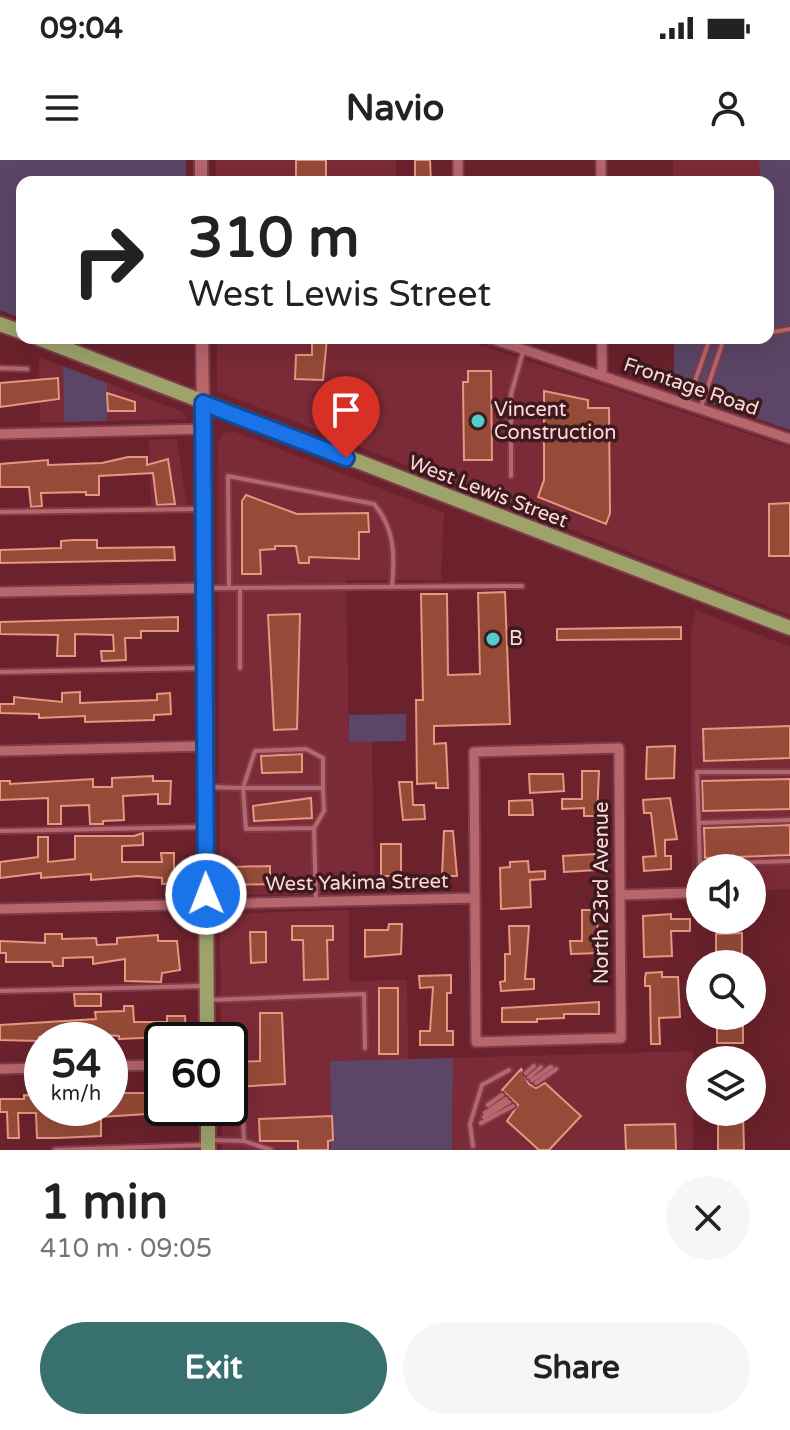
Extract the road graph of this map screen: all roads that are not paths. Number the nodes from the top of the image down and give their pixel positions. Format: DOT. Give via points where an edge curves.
graph roads {
  1 [pos="53,344"];
  2 [pos="202,344"];
  3 [pos="506,344"];
  4 [pos="602,344"];
  5 [pos="708,344"];
  6 [pos="722,344"];
  7 [pos="524,350"];
  8 [pos="0,368"];
  9 [pos="27,369"];
  10 [pos="602,376"];
  11 [pos="203,403"];
  12 [pos="687,404"];
  13 [pos="700,409"];
  14 [pos="203,429"];
  15 [pos="0,434"];
  16 [pos="790,439"];
  17 [pos="511,476"];
  18 [pos="204,509"];
  19 [pos="0,512"];
  20 [pos="522,586"];
  21 [pos="392,587"];
  22 [pos="204,588"];
  23 [pos="229,588"];
  24 [pos="240,588"];
  25 [pos="0,592"];
  26 [pos="790,628"];
  27 [pos="205,668"];
  28 [pos="240,668"];
  29 [pos="0,672"];
  30 [pos="205,746"];
  31 [pos="0,751"];
  32 [pos="790,772"];
  33 [pos="205,787"];
  34 [pos="243,788"];
  35 [pos="323,788"];
  36 [pos="790,820"];
  37 [pos="699,823"];
  38 [pos="206,827"];
  39 [pos="314,828"];
  40 [pos="0,831"];
  41 [pos="790,861"];
  42 [pos="686,893"];
  43 [pos="620,895"];
  44 [pos="475,898"];
  45 [pos="316,902"];
  46 [pos="206,904"];
  47 [pos="0,909"];
  48 [pos="0,991"];
  49 [pos="207,993"];
  50 [pos="207,1022"];
  51 [pos="365,1048"];
  52 [pos="534,1066"];
  53 [pos="541,1067"];
  54 [pos="24,1068"];
  55 [pos="554,1068"];
  56 [pos="0,1069"];
  57 [pos="509,1070"];
  58 [pos="531,1078"];
  59 [pos="507,1100"];
  60 [pos="488,1105"];
  61 [pos="243,1126"];
  62 [pos="244,1141"];
  63 [pos="208,1145"];
  64 [pos="473,1146"];
  65 [pos="55,1150"];
  66 [pos="271,1150"];
  1 -- 11 [label="main road, West Lewis Street"];
  2 -- 11 [label="main road"];
  3 -- 7 [label="street, Frontage Road"];
  4 -- 10 [label="street"];
  5 -- 12 [label="lane"];
  6 -- 13 [label="lane"];
  7 -- 10 [label="street, Frontage Road"];
  7 -- 17 [label="lane" via="511,394"];
  8 -- 9 [label="lane"];
  10 -- 12 [label="street, Frontage Road"];
  11 -- 14 [label="main road"];
  11 -- 26 [label="main road, West Lewis Street"];
  12 -- 13 [label="street, Frontage Road"];
  13 -- 16 [label="street, Frontage Road"];
  14 -- 15 [label="street"];
  14 -- 18 [label="main road"];
  18 -- 19 [label="lane"];
  18 -- 22 [label="main road"];
  20 -- 21 [label="lane"];
  21 -- 23 [label="lane" via="392,535 374,504 228,476"];
  21 -- 24 [label="lane"];
  22 -- 23 [label="lane"];
  22 -- 25 [label="street"];
  22 -- 27 [label="main road"];
  23 -- 24 [label="lane"];
  24 -- 28 [label="lane"];
  27 -- 29 [label="lane"];
  27 -- 30 [label="main road"];
  30 -- 31 [label="street"];
  30 -- 33 [label="main road"];
  32 -- 37 [label="lane" via="697,772"];
  33 -- 34 [label="lane"];
  33 -- 38 [label="main road"];
  34 -- 35 [label="lane"];
  34 -- 35 [label="lane" via="255,751 306,749 323,758"];
  34 -- 39 [label="lane" via="246,829"];
  35 -- 39 [label="lane" via="324,811"];
  36 -- 37 [label="lane"];
  37 -- 41 [label="lane" via="700,864"];
  38 -- 40 [label="lane"];
  38 -- 46 [label="main road"];
  39 -- 45 [label="lane"];
  42 -- 43 [label="street"];
  43 -- 44 [label="street, North 23rd Avenue" via="621,1038 476,1042"];
  43 -- 44 [label="street, North 23rd Avenue" via="619,748 474,752"];
  44 -- 45 [label="street, West Yakima Street"];
  45 -- 46 [label="street, West Yakima Street"];
  46 -- 47 [label="street, West Yakima Street"];
  46 -- 49 [label="main road"];
  48 -- 49 [label="lane"];
  49 -- 50 [label="main road"];
  49 -- 51 [label="lane" via="364,994"];
  52 -- 58 [label="lane"];
  53 -- 58 [label="lane"];
  54 -- 56 [label="street"];
  55 -- 58 [label="lane"];
  57 -- 64 [label="lane" via="482,1085 470,1124"];
  59 -- 59 [label="lane" via="483,1117"];
  59 -- 60 [label="lane"];
  61 -- 62 [label="lane"];
  62 -- 63 [label="lane"];
  62 -- 66 [label="lane"];
  63 -- 65 [label="lane"];
}
